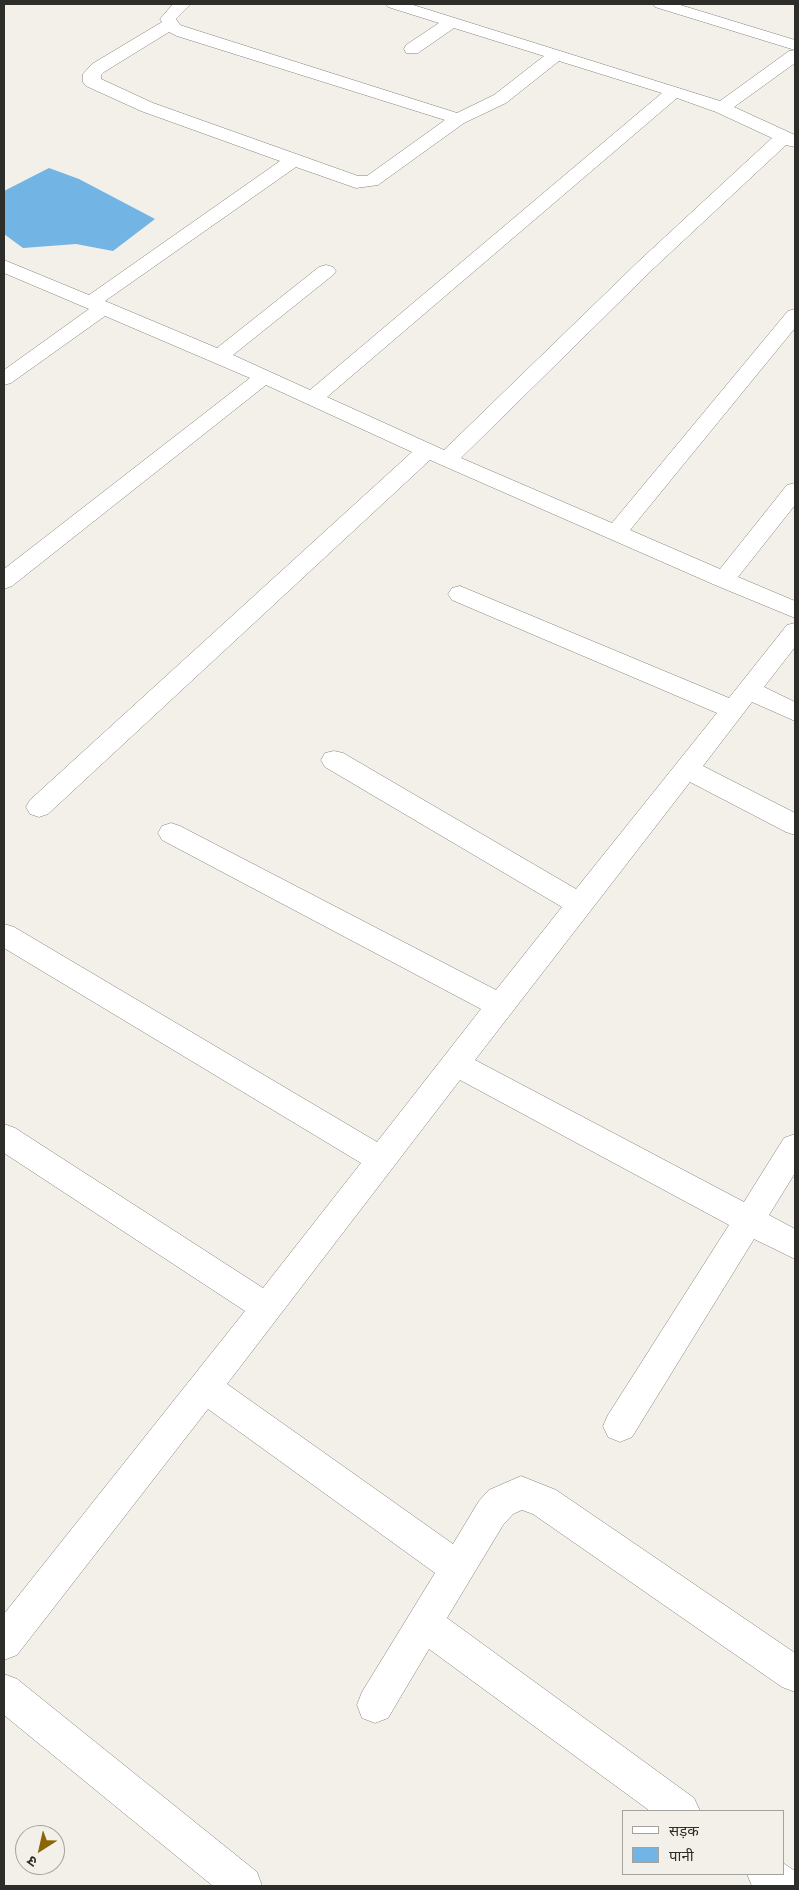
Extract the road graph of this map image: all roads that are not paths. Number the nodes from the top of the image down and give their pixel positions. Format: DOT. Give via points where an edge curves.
graph roads {
  1 [pos="183,4"];
  2 [pos="394,4"];
  3 [pos="661,4"];
  4 [pos="420,7"];
  5 [pos="452,22"];
  6 [pos="170,24"];
  7 [pos="795,45"];
  8 [pos="412,49"];
  9 [pos="556,56"];
  10 [pos="792,61"];
  11 [pos="674,91"];
  12 [pos="722,108"];
  13 [pos="458,119"];
  14 [pos="789,140"];
  15 [pos="294,160"];
  16 [pos="6,271"];
  17 [pos="326,271"];
  18 [pos="96,306"];
  19 [pos="795,315"];
  20 [pos="219,356"];
  21 [pos="263,378"];
  22 [pos="4,380"];
  23 [pos="312,399"];
  24 [pos="437,456"];
  25 [pos="795,490"];
  26 [pos="616,533"];
  27 [pos="723,580"];
  28 [pos="4,581"];
  29 [pos="460,594"];
  30 [pos="795,610"];
  31 [pos="795,630"];
  32 [pos="740,700"];
  33 [pos="795,712"];
  34 [pos="334,760"];
  35 [pos="686,769"];
  36 [pos="39,807"];
  37 [pos="795,825"];
  38 [pos="171,833"];
  39 [pos="581,904"];
  40 [pos="4,935"];
  41 [pos="500,1006"];
  42 [pos="456,1064"];
  43 [pos="4,1137"];
  44 [pos="795,1147"];
  45 [pos="382,1160"];
  46 [pos="749,1220"];
  47 [pos="795,1246"];
  48 [pos="267,1308"];
  49 [pos="204,1387"];
  50 [pos="620,1426"];
  51 [pos="458,1569"];
  52 [pos="424,1623"];
  53 [pos="4,1642"];
  54 [pos="795,1674"];
  55 [pos="4,1692"];
  56 [pos="375,1705"];
  57 [pos="680,1810"];
  58 [pos="767,1875"];
  59 [pos="244,1886"];
  60 [pos="783,1886"];
  1 -- 6 [label="street" via="168,19"];
  2 -- 4 [label="street"];
  3 -- 7 [label="street"];
  4 -- 5 [label="street"];
  5 -- 8 [label="street"];
  5 -- 9 [label="street"];
  6 -- 13 [label="street" via="183,32"];
  6 -- 15 [label="street" via="98,68 92,74 92,82 147,107"];
  9 -- 11 [label="street"];
  9 -- 13 [label="street" via="500,99"];
  10 -- 12 [label="street"];
  11 -- 12 [label="street"];
  11 -- 23 [label="street"];
  12 -- 14 [label="street"];
  13 -- 15 [label="street" via="372,181 356,182"];
  14 -- 24 [label="street"];
  15 -- 18 [label="street"];
  16 -- 18 [label="street"];
  17 -- 20 [label="street"];
  18 -- 20 [label="street"];
  18 -- 22 [label="street"];
  19 -- 26 [label="street"];
  20 -- 21 [label="street"];
  21 -- 23 [label="street"];
  21 -- 28 [label="street"];
  23 -- 24 [label="street"];
  24 -- 26 [label="street"];
  24 -- 36 [label="street"];
  25 -- 27 [label="street"];
  26 -- 27 [label="street"];
  27 -- 30 [label="street"];
  29 -- 32 [label="street"];
  31 -- 32 [label="street"];
  32 -- 33 [label="street"];
  32 -- 35 [label="street"];
  34 -- 39 [label="street"];
  35 -- 37 [label="street"];
  35 -- 39 [label="street"];
  38 -- 41 [label="street"];
  39 -- 41 [label="street"];
  40 -- 45 [label="street"];
  41 -- 42 [label="street"];
  42 -- 45 [label="street"];
  42 -- 46 [label="street"];
  43 -- 48 [label="street"];
  44 -- 46 [label="street"];
  45 -- 48 [label="street"];
  46 -- 47 [label="street"];
  46 -- 50 [label="street"];
  48 -- 49 [label="street"];
  49 -- 51 [label="street"];
  49 -- 53 [label="street"];
  51 -- 52 [label="street"];
  51 -- 54 [label="street" via="491,1513 501,1502 521,1493 544,1502"];
  52 -- 56 [label="street"];
  52 -- 57 [label="street"];
  55 -- 59 [label="street"];
  58 -- 60 [label="street"];
}
